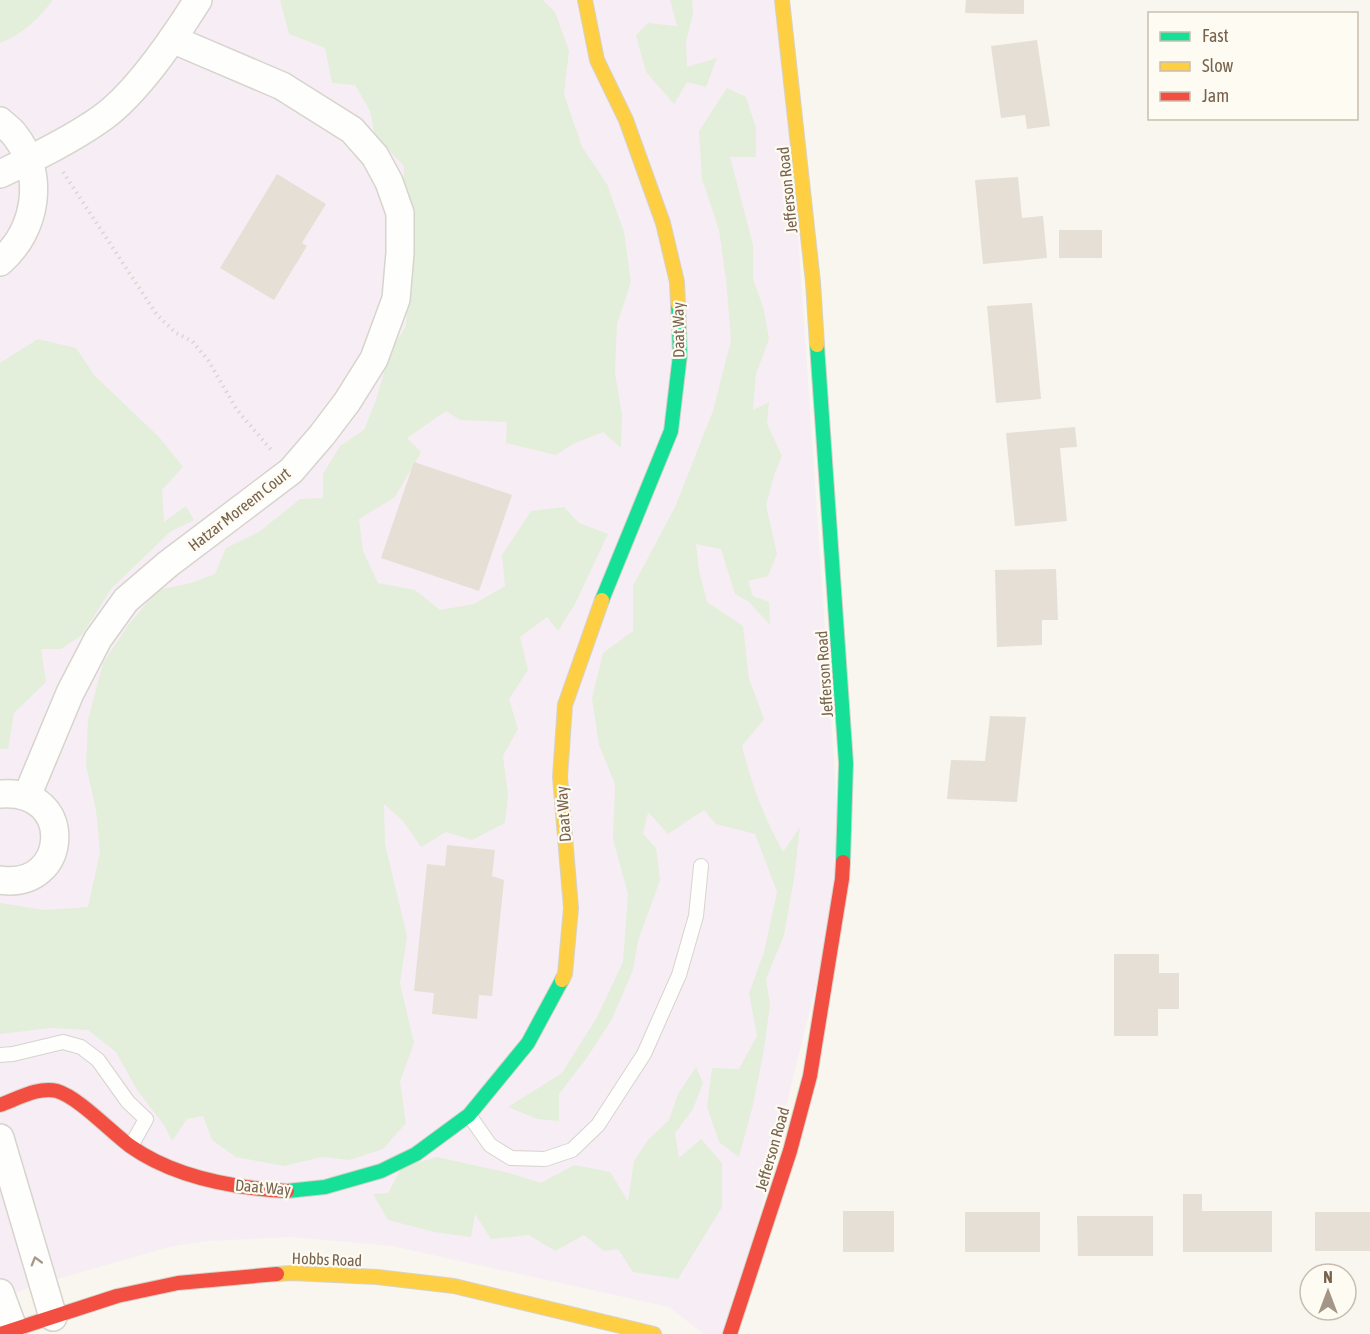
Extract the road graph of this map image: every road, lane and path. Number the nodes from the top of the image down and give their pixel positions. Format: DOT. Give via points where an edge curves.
graph roads {
  1 [pos="198,0"];
  2 [pos="585,0"];
  3 [pos="783,0"];
  4 [pos="172,39"];
  5 [pos="0,121"];
  6 [pos="39,155"];
  7 [pos="0,174"];
  8 [pos="0,262"];
  9 [pos="291,471"];
  10 [pos="0,794"];
  11 [pos="27,796"];
  12 [pos="701,866"];
  13 [pos="0,880"];
  14 [pos="0,1055"];
  15 [pos="0,1105"];
  16 [pos="469,1115"];
  17 [pos="0,1138"];
  18 [pos="130,1146"];
  19 [pos="0,1293"];
  20 [pos="53,1317"];
  21 [pos="7,1331"];
  22 [pos="654,1334"];
  23 [pos="730,1334"];
  1 -- 4 [label="street"];
  2 -- 16 [label="street, Daat Way" via="597,60 626,120 663,223 677,282 680,355 672,431 593,622 565,705 560,777 571,908 565,974 528,1043"];
  3 -- 23 [label="street, Jefferson Road" via="813,282 846,763 844,832 842,879 810,1076 790,1151"];
  4 -- 6 [label="street" via="135,86 103,117"];
  4 -- 9 [label="street, Hatzar Moreem Court" via="282,86 351,130 375,156 400,213 396,299 374,359 347,402"];
  5 -- 6 [label="street"];
  6 -- 7 [label="street"];
  6 -- 8 [label="street" via="29,223 13,251"];
  6 -- 9 [label="path" via="108,243 157,315 200,350 237,410"];
  9 -- 11 [label="street, Hatzar Moreem Court" via="126,600 98,639 70,693"];
  10 -- 11 [label="street"];
  11 -- 13 [label="street" via="40,803 55,828 51,857 30,877"];
  12 -- 16 [label="lane" via="696,916 679,975 644,1054 598,1125 572,1150 545,1159 511,1158 490,1145"];
  14 -- 18 [label="lane" via="63,1042 81,1047 98,1060 128,1102 146,1119"];
  15 -- 18 [label="street, Daat Way" via="41,1090 57,1091"];
  16 -- 18 [label="street, Daat Way" via="417,1154 381,1172 296,1191 213,1181 158,1163"];
  20 -- 17 [label="street, one-way"];
  19 -- 21 [label="street"];
  20 -- 21 [label="street, Hobbs Road"];
  20 -- 22 [label="street, Hobbs Road" via="117,1296 178,1283 292,1273 453,1286"];
}
